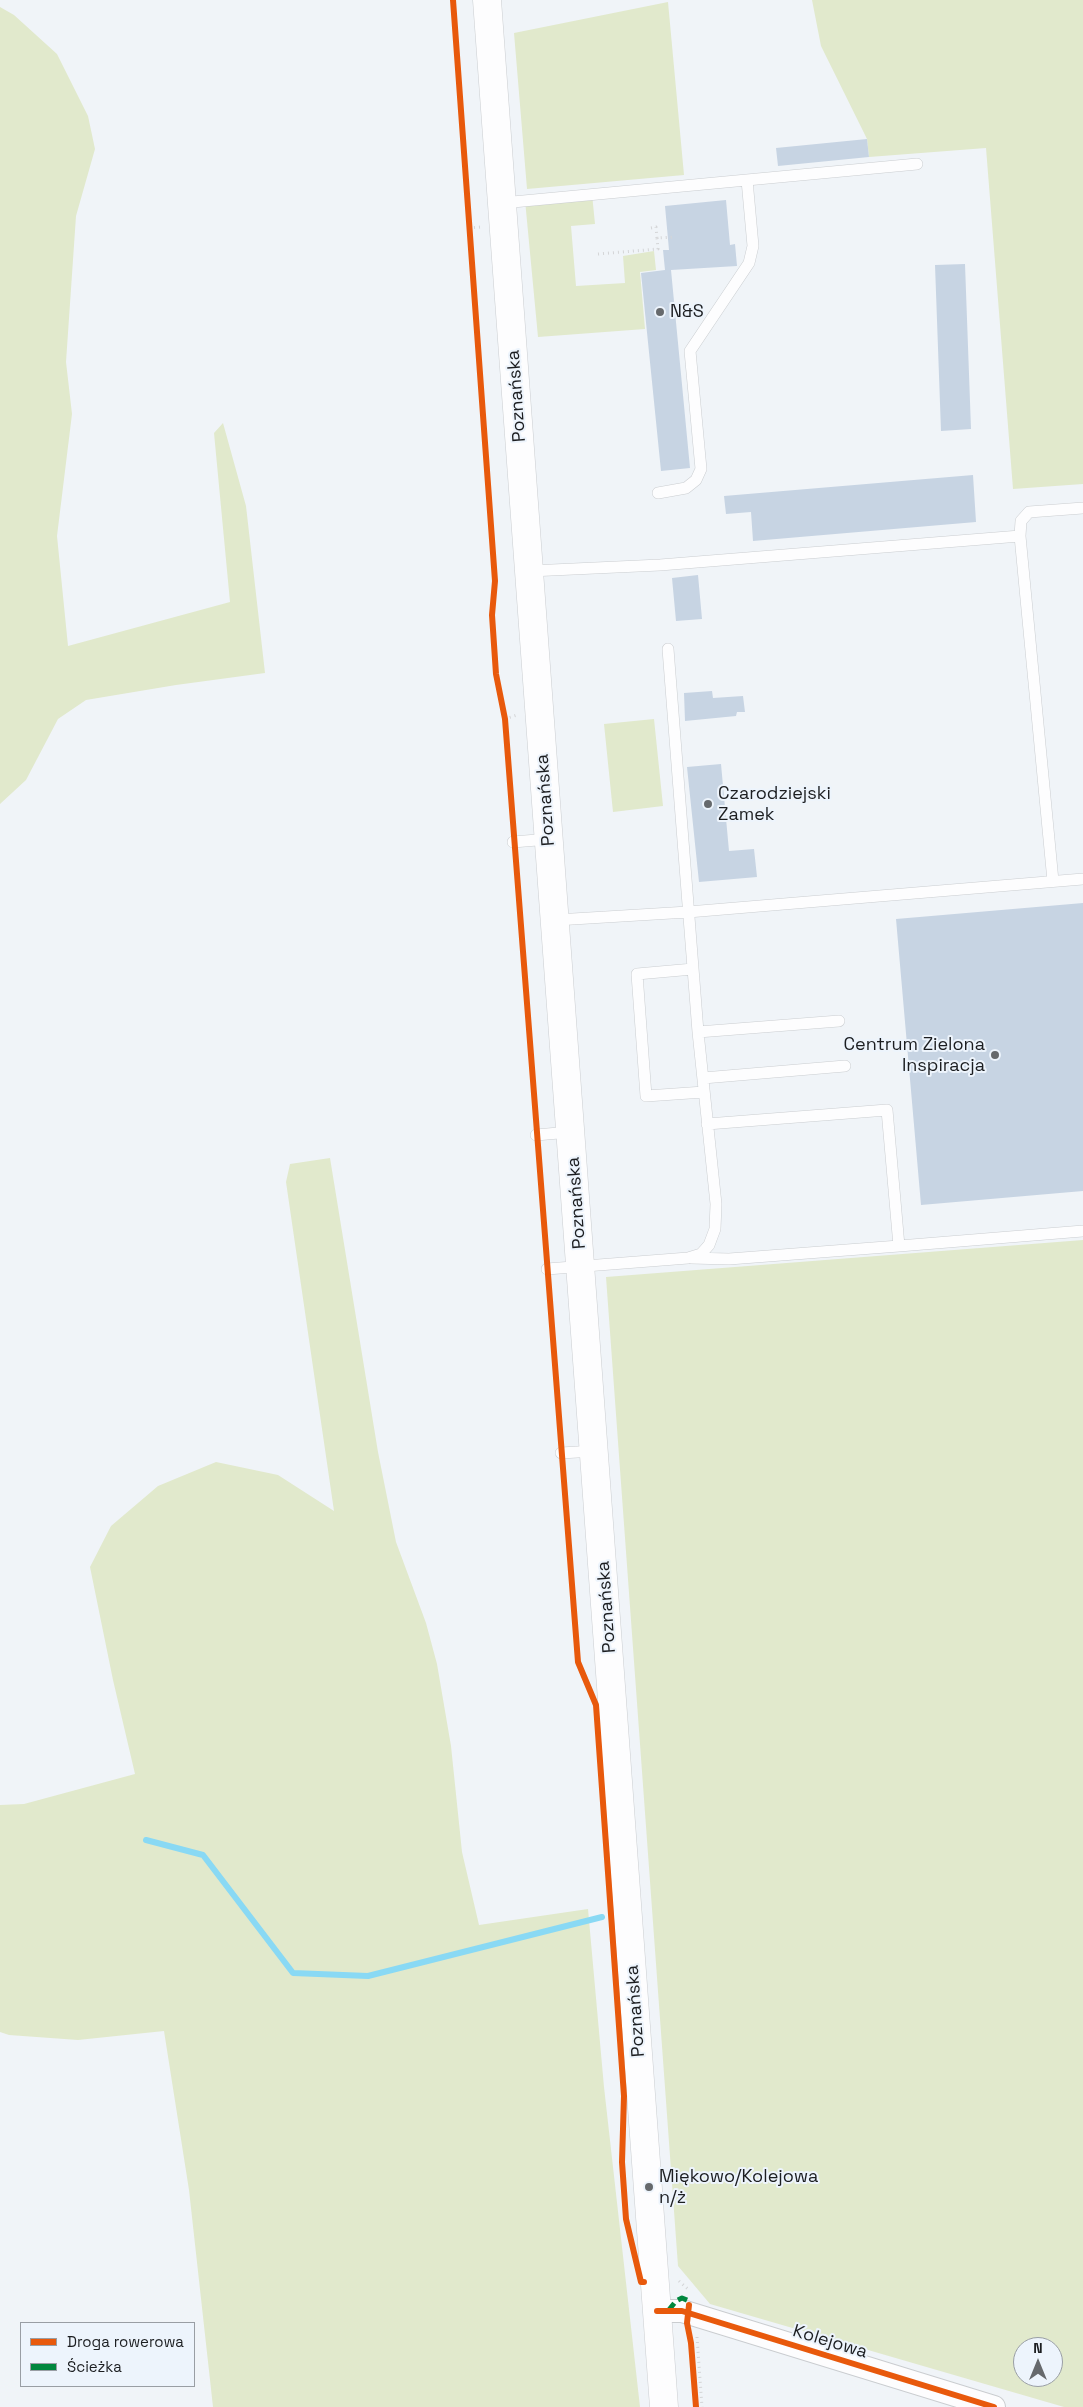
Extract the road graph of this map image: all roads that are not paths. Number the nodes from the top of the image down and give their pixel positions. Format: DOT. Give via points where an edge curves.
graph roads {
  1 [pos="487,0"];
  2 [pos="917,164"];
  3 [pos="747,180"];
  4 [pos="502,203"];
  5 [pos="658,493"];
  6 [pos="1083,508"];
  7 [pos="1020,536"];
  8 [pos="530,571"];
  9 [pos="668,649"];
  10 [pos="550,839"];
  11 [pos="513,842"];
  12 [pos="1083,879"];
  13 [pos="1054,881"];
  14 [pos="688,912"];
  15 [pos="556,920"];
  16 [pos="693,969"];
  17 [pos="839,1021"];
  18 [pos="698,1032"];
  19 [pos="846,1066"];
  20 [pos="703,1078"];
  21 [pos="704,1092"];
  22 [pos="707,1124"];
  23 [pos="572,1132"];
  24 [pos="536,1135"];
  25 [pos="1083,1232"];
  26 [pos="899,1246"];
  27 [pos="688,1258"];
  28 [pos="582,1267"];
  29 [pos="547,1269"];
  30 [pos="595,1451"];
  31 [pos="561,1453"];
  32 [pos="657,2311"];
  33 [pos="664,2407"];
  34 [pos="994,2407"];
  1 -- 4 [label="main road, Poznańska"];
  2 -- 3 [label="lane"];
  3 -- 4 [label="lane"];
  3 -- 5 [label="lane" via="753,246 750,262 690,351 701,470 696,480 686,488"];
  4 -- 8 [label="main road, Poznańska"];
  6 -- 7 [label="lane" via="1029,512 1021,521"];
  7 -- 8 [label="lane" via="660,565"];
  7 -- 13 [label="lane"];
  8 -- 10 [label="main road, Poznańska"];
  9 -- 14 [label="lane"];
  10 -- 11 [label="lane"];
  10 -- 15 [label="main road, Poznańska"];
  12 -- 13 [label="lane"];
  13 -- 14 [label="lane"];
  14 -- 15 [label="lane"];
  14 -- 16 [label="lane"];
  15 -- 23 [label="main road, Poznańska"];
  16 -- 18 [label="lane"];
  16 -- 21 [label="lane" via="637,974 646,1096"];
  17 -- 18 [label="lane"];
  18 -- 20 [label="lane"];
  19 -- 20 [label="lane"];
  20 -- 21 [label="lane"];
  21 -- 22 [label="lane"];
  22 -- 26 [label="lane" via="887,1110"];
  22 -- 27 [label="lane" via="716,1220 709,1245 700,1254"];
  23 -- 24 [label="lane"];
  23 -- 28 [label="main road, Poznańska"];
  25 -- 26 [label="lane"];
  26 -- 27 [label="lane" via="729,1260"];
  27 -- 28 [label="lane"];
  28 -- 29 [label="lane"];
  28 -- 30 [label="main road, Poznańska"];
  30 -- 31 [label="lane"];
  30 -- 32 [label="main road, Poznańska"];
  32 -- 33 [label="main road, Poznańska"];
  32 -- 34 [label="street, Kolejowa" via="682,2311 693,2323"];
}
